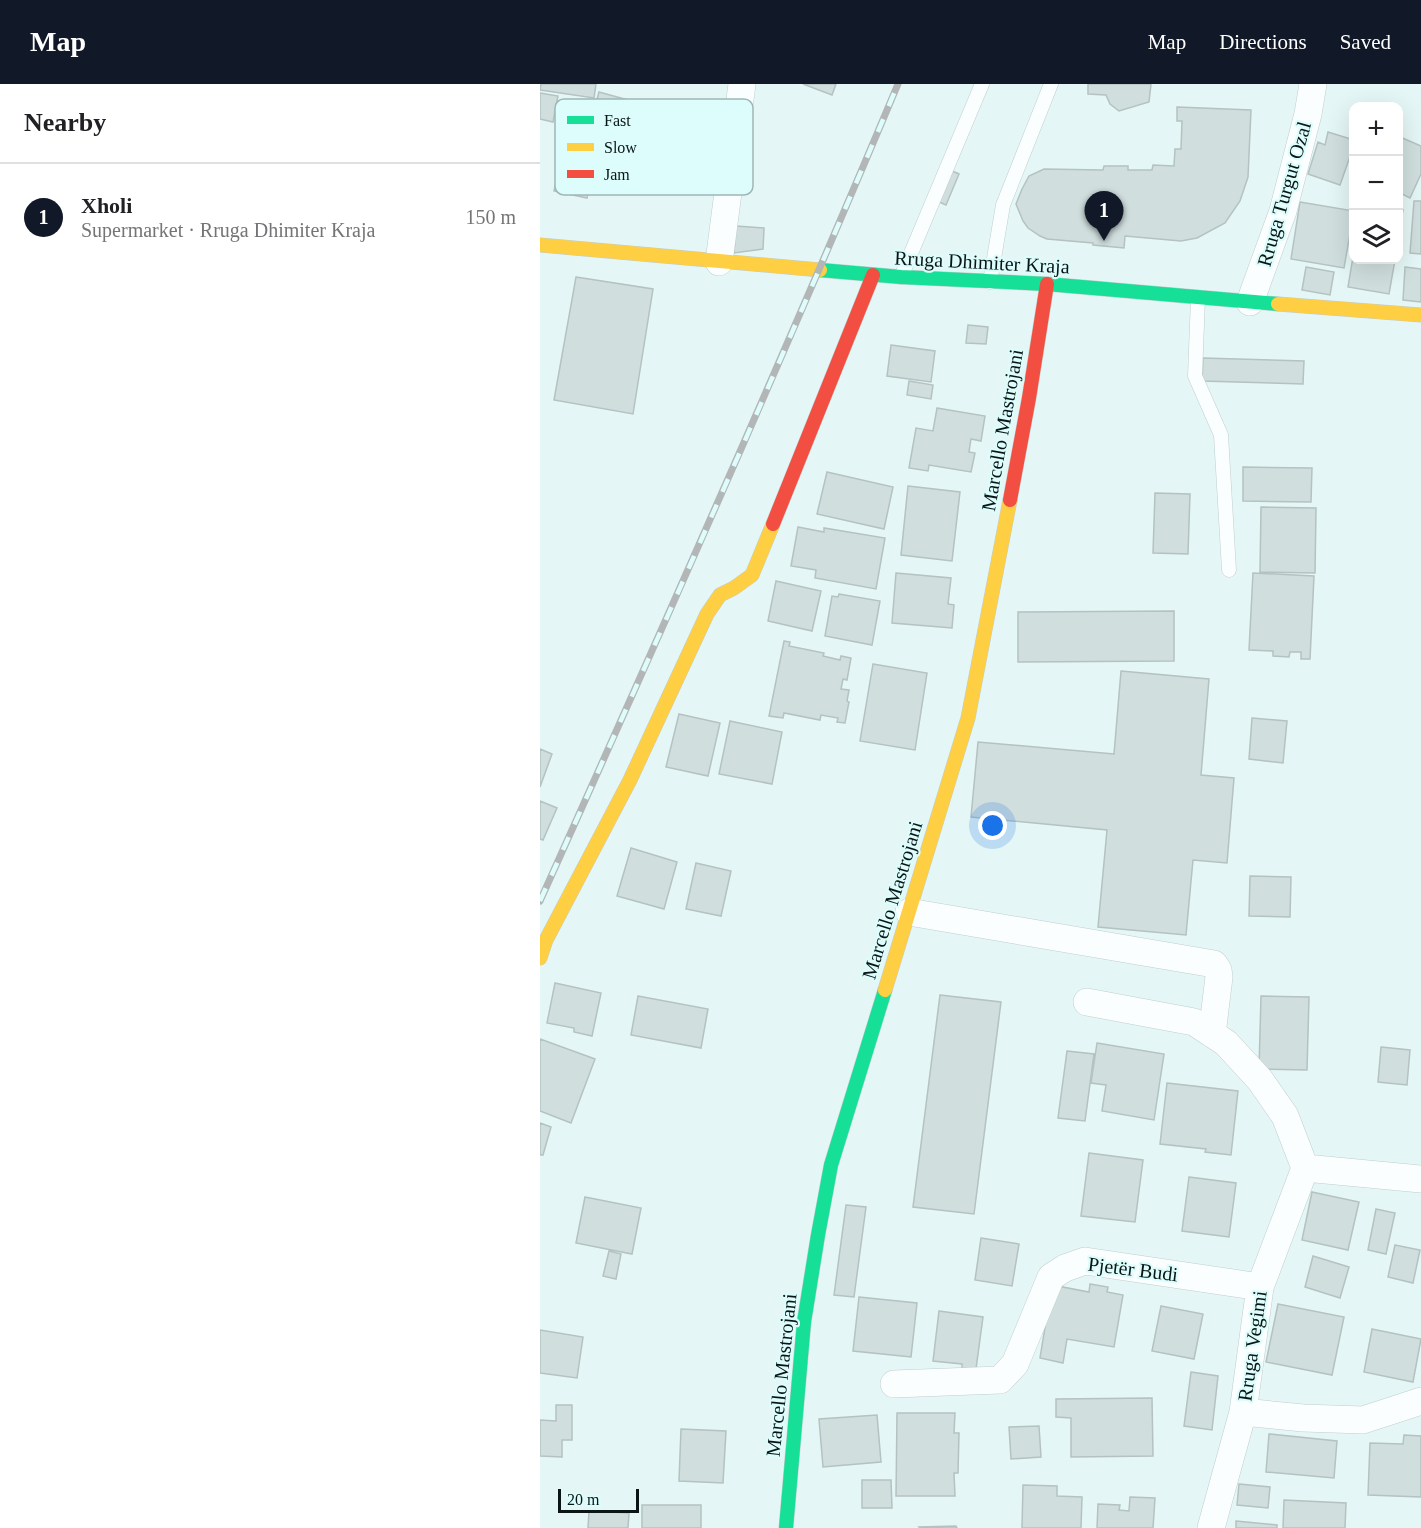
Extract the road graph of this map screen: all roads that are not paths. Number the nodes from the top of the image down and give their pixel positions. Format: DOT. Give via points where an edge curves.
graph roads {
  1 [pos="742,84"];
  2 [pos="982,84"];
  3 [pos="1051,84"];
  4 [pos="1313,84"];
  5 [pos="740,99"];
  6 [pos="728,195"];
  7 [pos="540,245"];
  8 [pos="719,262"];
  9 [pos="873,275"];
  10 [pos="901,277"];
  11 [pos="990,282"];
  12 [pos="1047,284"];
  13 [pos="1198,298"];
  14 [pos="1250,302"];
  15 [pos="1421,315"];
  16 [pos="1229,570"];
  17 [pos="909,912"];
  18 [pos="542,945"];
  19 [pos="1087,1002"];
  20 [pos="1212,1034"];
  21 [pos="1305,1168"];
  22 [pos="1421,1179"];
  23 [pos="1260,1287"];
  24 [pos="894,1384"];
  25 [pos="1421,1401"];
  26 [pos="1243,1412"];
  27 [pos="786,1528"];
  28 [pos="1211,1528"];
  1 -- 5 [label="street"];
  2 -- 10 [label="lane"];
  3 -- 11 [label="lane" via="1004,205"];
  4 -- 14 [label="street, Rruga Turgut Ozal" via="1283,211"];
  6 -- 8 [label="street"];
  7 -- 8 [label="street, Rruga Dhimiter Kraja"];
  8 -- 9 [label="street, Rruga Dhimiter Kraja"];
  9 -- 10 [label="street, Rruga Dhimiter Kraja"];
  9 -- 18 [label="street" via="752,574 720,595 707,614 612,817"];
  10 -- 11 [label="street, Rruga Dhimiter Kraja"];
  11 -- 12 [label="street, Rruga Dhimiter Kraja"];
  12 -- 13 [label="street, Rruga Dhimiter Kraja"];
  12 -- 17 [label="street, Marcello Mastrojani" via="968,718"];
  13 -- 14 [label="street, Rruga Dhimiter Kraja"];
  13 -- 16 [label="lane" via="1196,376 1221,435"];
  14 -- 15 [label="street, Rruga Dhimiter Kraja"];
  17 -- 20 [label="street" via="1214,964 1219,977"];
  17 -- 27 [label="street, Marcello Mastrojani" via="831,1165 804,1322"];
  19 -- 20 [label="street" via="1194,1022"];
  20 -- 21 [label="street" via="1226,1043 1260,1080 1286,1116"];
  21 -- 22 [label="street"];
  21 -- 23 [label="street, Rruga Vegimi"];
  23 -- 24 [label="street, Pjetër Budi" via="1085,1261 1051,1277 1014,1364 1000,1380"];
  23 -- 26 [label="street, Rruga Vegimi"];
  25 -- 26 [label="street" via="1363,1420"];
  26 -- 28 [label="street, Rruga Vegimi"];
}
